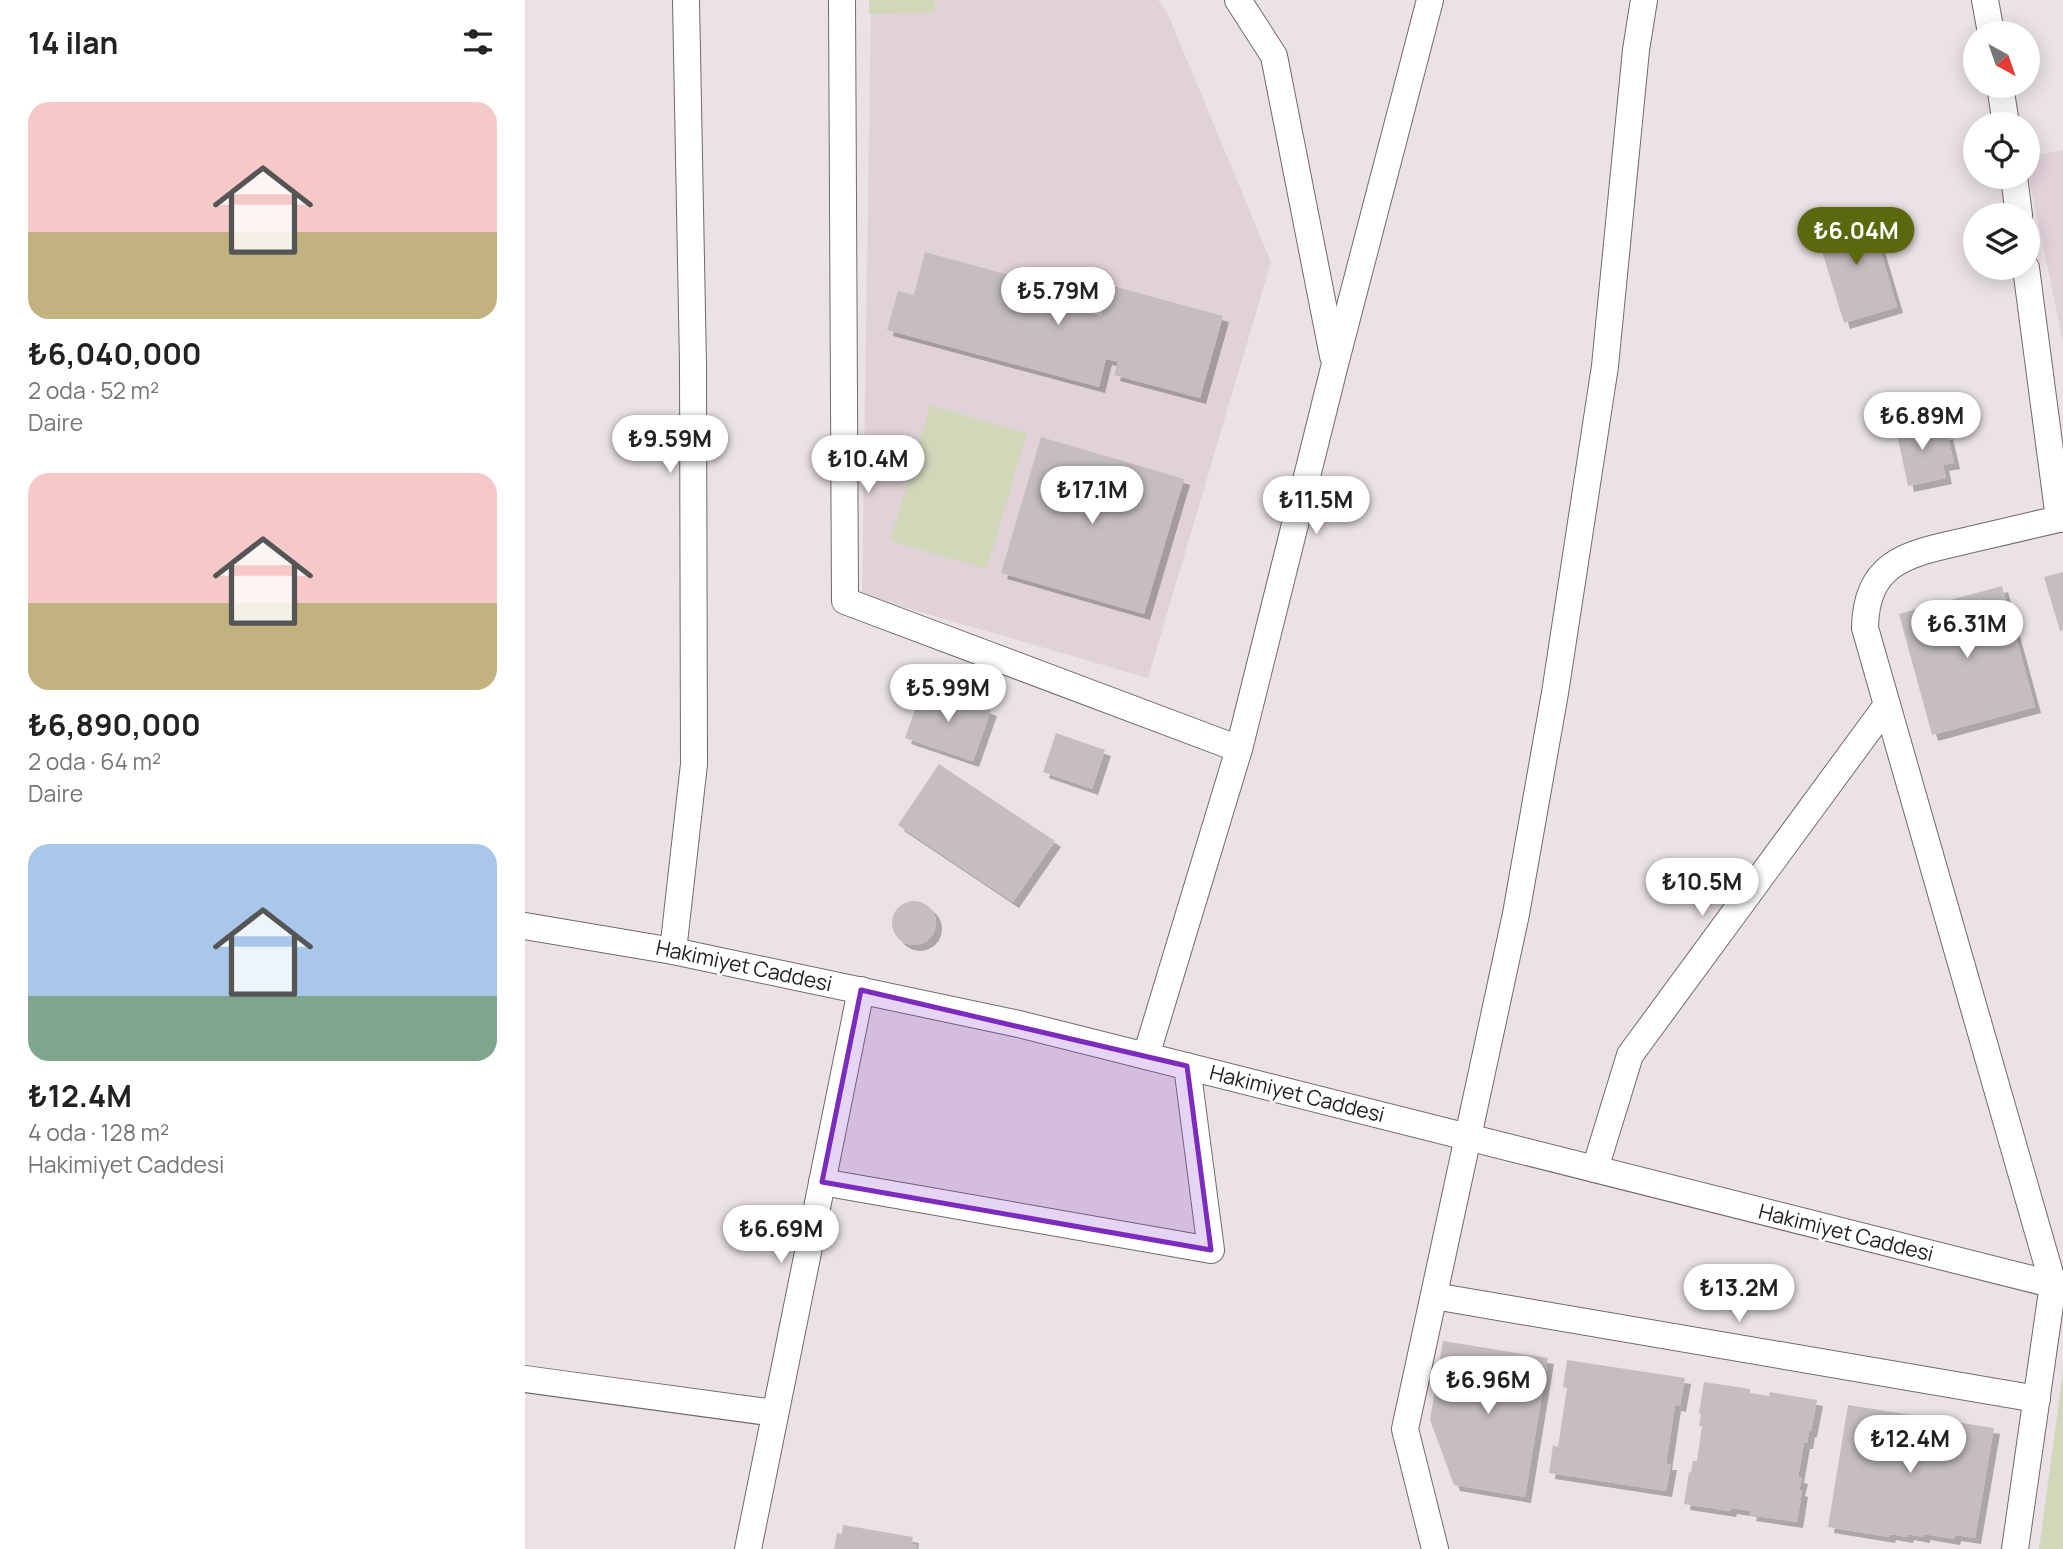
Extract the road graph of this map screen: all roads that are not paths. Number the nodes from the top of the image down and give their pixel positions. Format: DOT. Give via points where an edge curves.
graph roads {
  1 [pos="686,0"];
  2 [pos="842,0"];
  3 [pos="1238,0"];
  4 [pos="1644,0"];
  5 [pos="1985,0"];
  6 [pos="1428,3"];
  7 [pos="1989,21"];
  8 [pos="2028,280"];
  9 [pos="1335,364"];
  10 [pos="2061,519"];
  11 [pos="1887,705"];
  12 [pos="1238,750"];
  13 [pos="525,926"];
  14 [pos="673,950"];
  15 [pos="861,990"];
  16 [pos="1146,1056"];
  17 [pos="1187,1066"];
  18 [pos="1468,1137"];
  19 [pos="1595,1169"];
  20 [pos="822,1182"];
  21 [pos="2058,1285"];
  22 [pos="1434,1296"];
  23 [pos="525,1379"];
  24 [pos="2036,1399"];
  25 [pos="775,1413"];
  26 [pos="748,1549"];
  27 [pos="1435,1549"];
  28 [pos="2015,1549"];
  1 -- 14 [label="street" via="694,764"];
  2 -- 12 [label="street" via="845,601"];
  3 -- 9 [label="street" via="1274,56"];
  4 -- 18 [label="street" via="1593,448 1516,914"];
  5 -- 7 [label="street"];
  6 -- 9 [label="street"];
  8 -- 10 [label="street"];
  9 -- 12 [label="street"];
  10 -- 11 [label="street" via="1911,554 1884,572 1868,598 1865,628"];
  11 -- 19 [label="street" via="1630,1055"];
  11 -- 21 [label="street"];
  12 -- 16 [label="street"];
  13 -- 14 [label="street, Hakimiyet Caddesi"];
  14 -- 15 [label="street, Hakimiyet Caddesi"];
  15 -- 16 [label="street, Hakimiyet Caddesi"];
  15 -- 20 [label="street"];
  16 -- 17 [label="street, Hakimiyet Caddesi"];
  17 -- 18 [label="street, Hakimiyet Caddesi"];
  17 -- 20 [label="street" via="1211,1250"];
  18 -- 19 [label="street, Hakimiyet Caddesi"];
  18 -- 22 [label="street"];
  19 -- 21 [label="street, Hakimiyet Caddesi"];
  20 -- 25 [label="street"];
  21 -- 24 [label="street"];
  22 -- 24 [label="street"];
  22 -- 27 [label="street" via="1405,1429"];
  23 -- 25 [label="street"];
  24 -- 28 [label="street"];
  25 -- 26 [label="street"];
}
